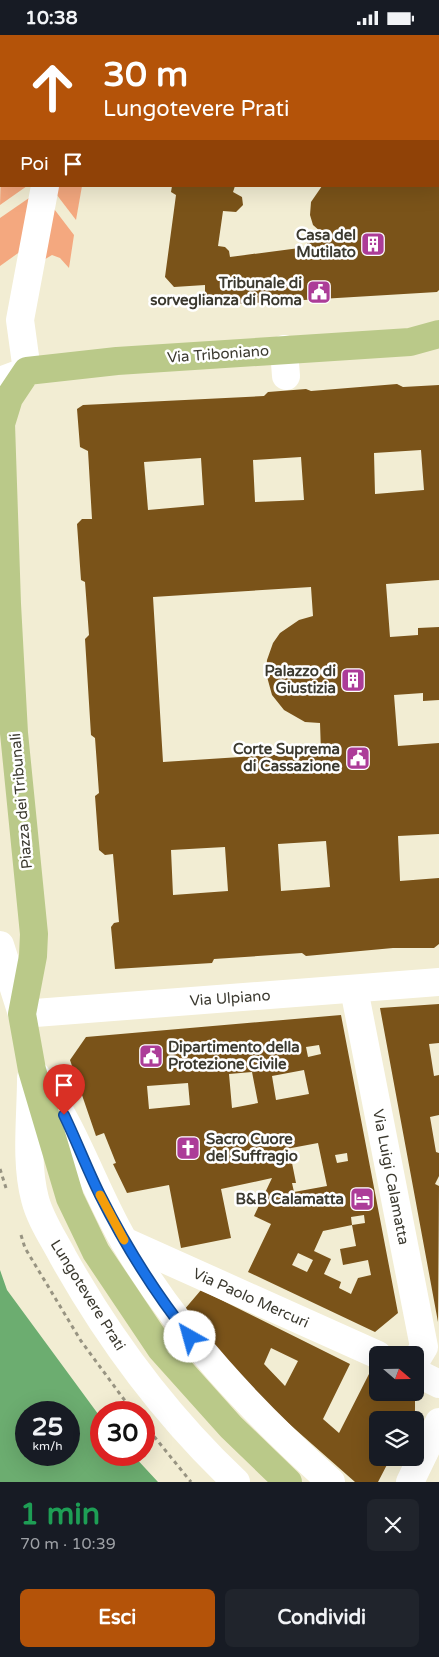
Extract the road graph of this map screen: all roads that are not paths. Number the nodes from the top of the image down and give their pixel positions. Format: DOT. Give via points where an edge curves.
graph roads {
  1 [pos="45,187"];
  2 [pos="439,334"];
  3 [pos="410,342"];
  4 [pos="439,342"];
  5 [pos="284,349"];
  6 [pos="27,371"];
  7 [pos="286,376"];
  8 [pos="0,381"];
  9 [pos="0,945"];
  10 [pos="422,978"];
  11 [pos="354,989"];
  12 [pos="22,1014"];
  13 [pos="32,1070"];
  14 [pos="124,1241"];
  15 [pos="424,1346"];
  16 [pos="369,1351"];
  17 [pos="424,1376"];
  18 [pos="439,1384"];
  19 [pos="439,1422"];
  20 [pos="236,1482"];
  21 [pos="288,1482"];
  22 [pos="331,1482"];
  23 [pos="410,1482"];
  1 -- 6 [label="street" via="20,320"];
  2 -- 3 [label="main road, Via Triboniano"];
  3 -- 4 [label="street, Via Triboniano"];
  3 -- 5 [label="main road, Via Triboniano"];
  5 -- 6 [label="main road, Via Triboniano"];
  5 -- 7 [label="street"];
  6 -- 8 [label="street"];
  6 -- 12 [label="main road, Piazza dei Tribunali" via="9,399 1,424 14,733 34,934"];
  9 -- 12 [label="street"];
  10 -- 11 [label="street, Via Ulpiano"];
  11 -- 12 [label="street, Via Ulpiano" via="321,982"];
  11 -- 15 [label="street, Via Luigi Calamatta"];
  12 -- 13 [label="main road, Lungotevere Prati"];
  13 -- 14 [label="street, Lungotevere Prati" via="64,1115"];
  13 -- 20 [label="street, Lungotevere Prati" via="32,1185 36,1204 46,1225 110,1335 142,1378"];
  13 -- 21 [label="main road, Lungotevere Prati" via="70,1198 96,1252 162,1349 231,1427"];
  14 -- 16 [label="street, Via Paolo Mercuri"];
  14 -- 22 [label="street, Lungotevere Prati" via="162,1301 204,1355 268,1423"];
  17 -- 18 [label="street"];
  19 -- 23 [label="street"];
}
